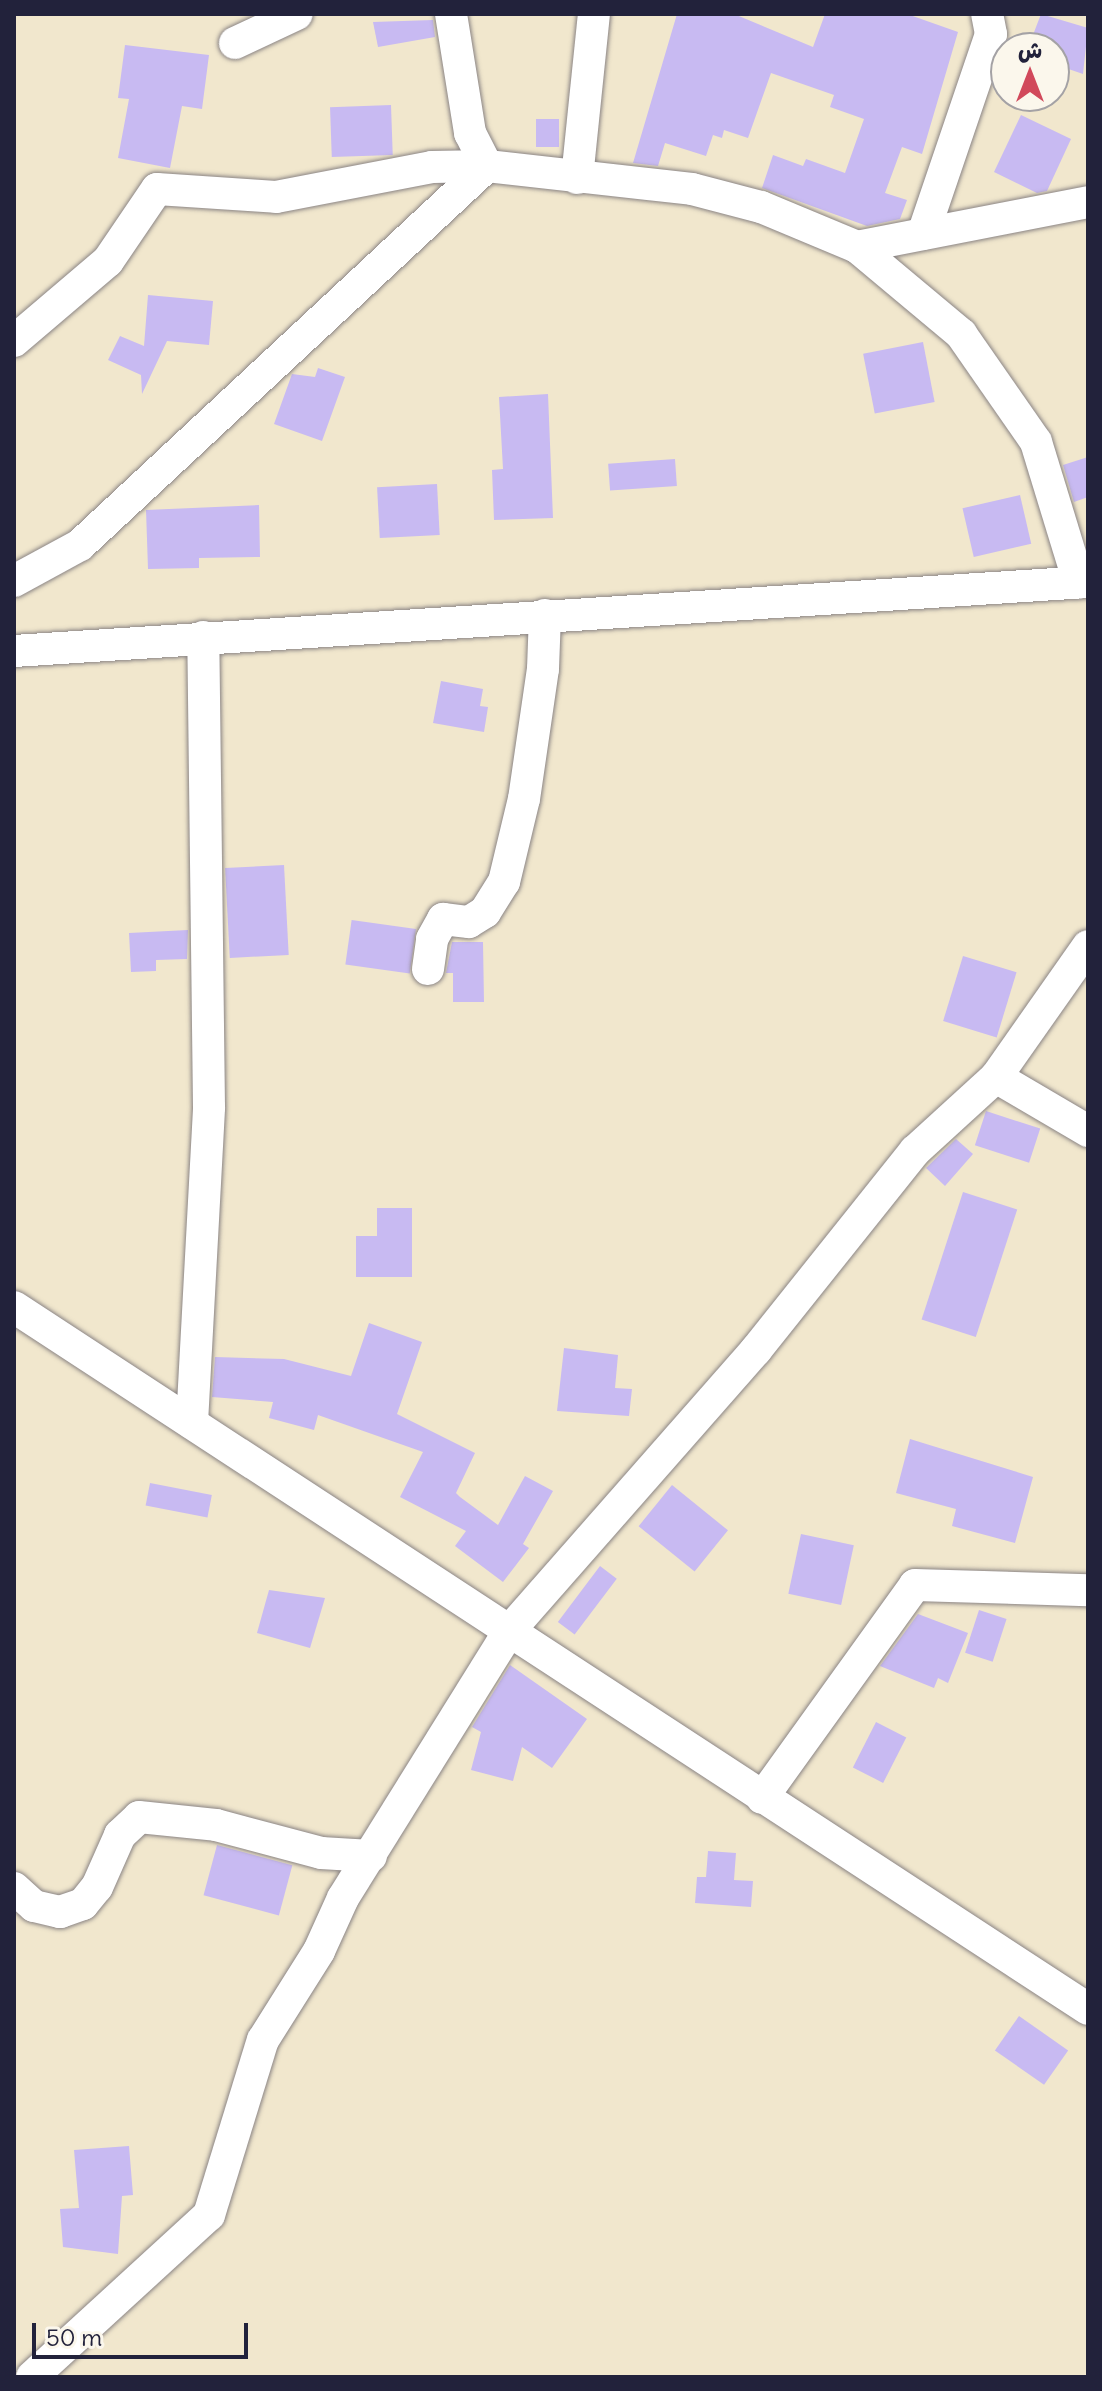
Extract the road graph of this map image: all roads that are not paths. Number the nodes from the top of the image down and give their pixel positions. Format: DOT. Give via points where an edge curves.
graph roads {
  1 [pos="297,14"];
  2 [pos="451,14"];
  3 [pos="594,14"];
  4 [pos="987,14"];
  5 [pos="235,43"];
  6 [pos="487,166"];
  7 [pos="577,178"];
  8 [pos="1088,202"];
  9 [pos="923,234"];
  10 [pos="857,247"];
  11 [pos="14,341"];
  12 [pos="14,581"];
  13 [pos="1083,582"];
  14 [pos="545,615"];
  15 [pos="203,637"];
  16 [pos="14,651"];
  17 [pos="1088,946"];
  18 [pos="428,969"];
  19 [pos="996,1077"];
  20 [pos="1088,1131"];
  21 [pos="14,1307"];
  22 [pos="192,1423"];
  23 [pos="1088,1590"];
  24 [pos="510,1630"];
  25 [pos="762,1798"];
  26 [pos="371,1856"];
  27 [pos="14,1888"];
  28 [pos="1088,2009"];
  29 [pos="32,2377"];
  1 -- 5 [label="street"];
  2 -- 6 [label="street" via="470,133"];
  3 -- 7 [label="street"];
  4 -- 9 [label="street" via="991,34"];
  6 -- 7 [label="street"];
  6 -- 11 [label="street" via="432,167 276,197 157,189 108,261"];
  6 -- 12 [label="street" via="80,545"];
  7 -- 10 [label="street" via="692,189 761,207"];
  8 -- 9 [label="street"];
  9 -- 10 [label="street"];
  10 -- 13 [label="street" via="961,334 1036,442"];
  13 -- 14 [label="street"];
  14 -- 15 [label="street"];
  14 -- 18 [label="street" via="543,669 524,799 504,882 485,912 469,922 443,919 432,939"];
  15 -- 16 [label="street"];
  15 -- 22 [label="street" via="209,1107"];
  17 -- 19 [label="street"];
  19 -- 20 [label="street"];
  19 -- 24 [label="street" via="915,1151 756,1350"];
  21 -- 22 [label="street"];
  22 -- 24 [label="street"];
  23 -- 25 [label="street" via="915,1585"];
  24 -- 25 [label="street"];
  24 -- 26 [label="street"];
  25 -- 28 [label="street"];
  26 -- 27 [label="street" via="321,1853 216,1825 139,1817 120,1835 97,1887 83,1904 60,1912 34,1906"];
  26 -- 29 [label="street" via="263,2040 209,2215"];
}
